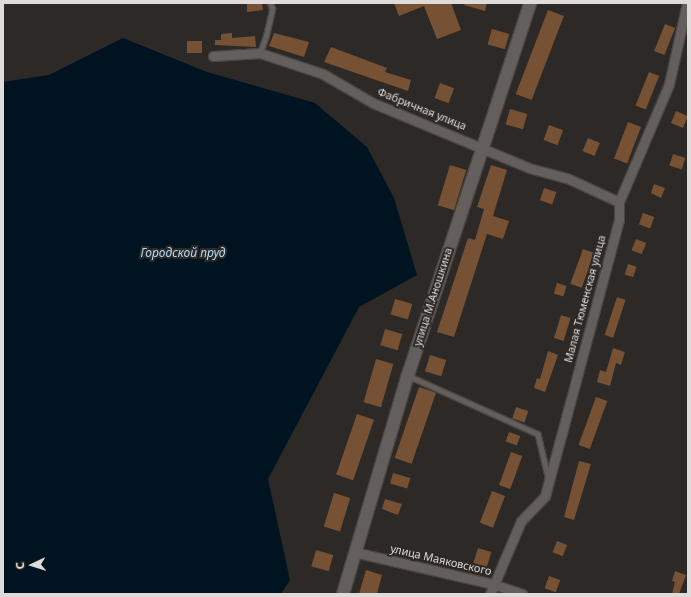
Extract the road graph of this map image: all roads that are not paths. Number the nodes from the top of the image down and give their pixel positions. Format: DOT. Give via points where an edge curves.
graph roads {
  1 [pos="270,3"];
  2 [pos="530,3"];
  3 [pos="687,3"];
  4 [pos="260,53"];
  5 [pos="213,56"];
  6 [pos="481,146"];
  7 [pos="619,202"];
  8 [pos="408,375"];
  9 [pos="549,480"];
  10 [pos="354,552"];
  11 [pos="493,584"];
  12 [pos="343,594"];
  13 [pos="490,594"];
  14 [pos="522,594"];
  1 -- 4 [label="lane" via="266,36"];
  2 -- 6 [label="street, улица М.Аношкина"];
  3 -- 7 [label="street, Малая Тюменская улица" via="669,84"];
  4 -- 5 [label="street, Фабричная улица"];
  4 -- 6 [label="street, Фабричная улица" via="323,74 373,103"];
  6 -- 7 [label="street, Фабричная улица" via="529,168 567,178"];
  6 -- 8 [label="street, улица М.Аношкина"];
  7 -- 9 [label="street, Малая Тюменская улица" via="619,220"];
  8 -- 9 [label="lane" via="538,434"];
  8 -- 10 [label="street, улица М.Аношкина"];
  9 -- 11 [label="street, Малая Тюменская улица" via="545,496 521,521"];
  10 -- 11 [label="street, улица Маяковского"];
  10 -- 12 [label="street, улица М.Аношкина"];
  11 -- 13 [label="street, Малая Тюменская улица"];
  11 -- 14 [label="street, улица Маяковского"];
}
